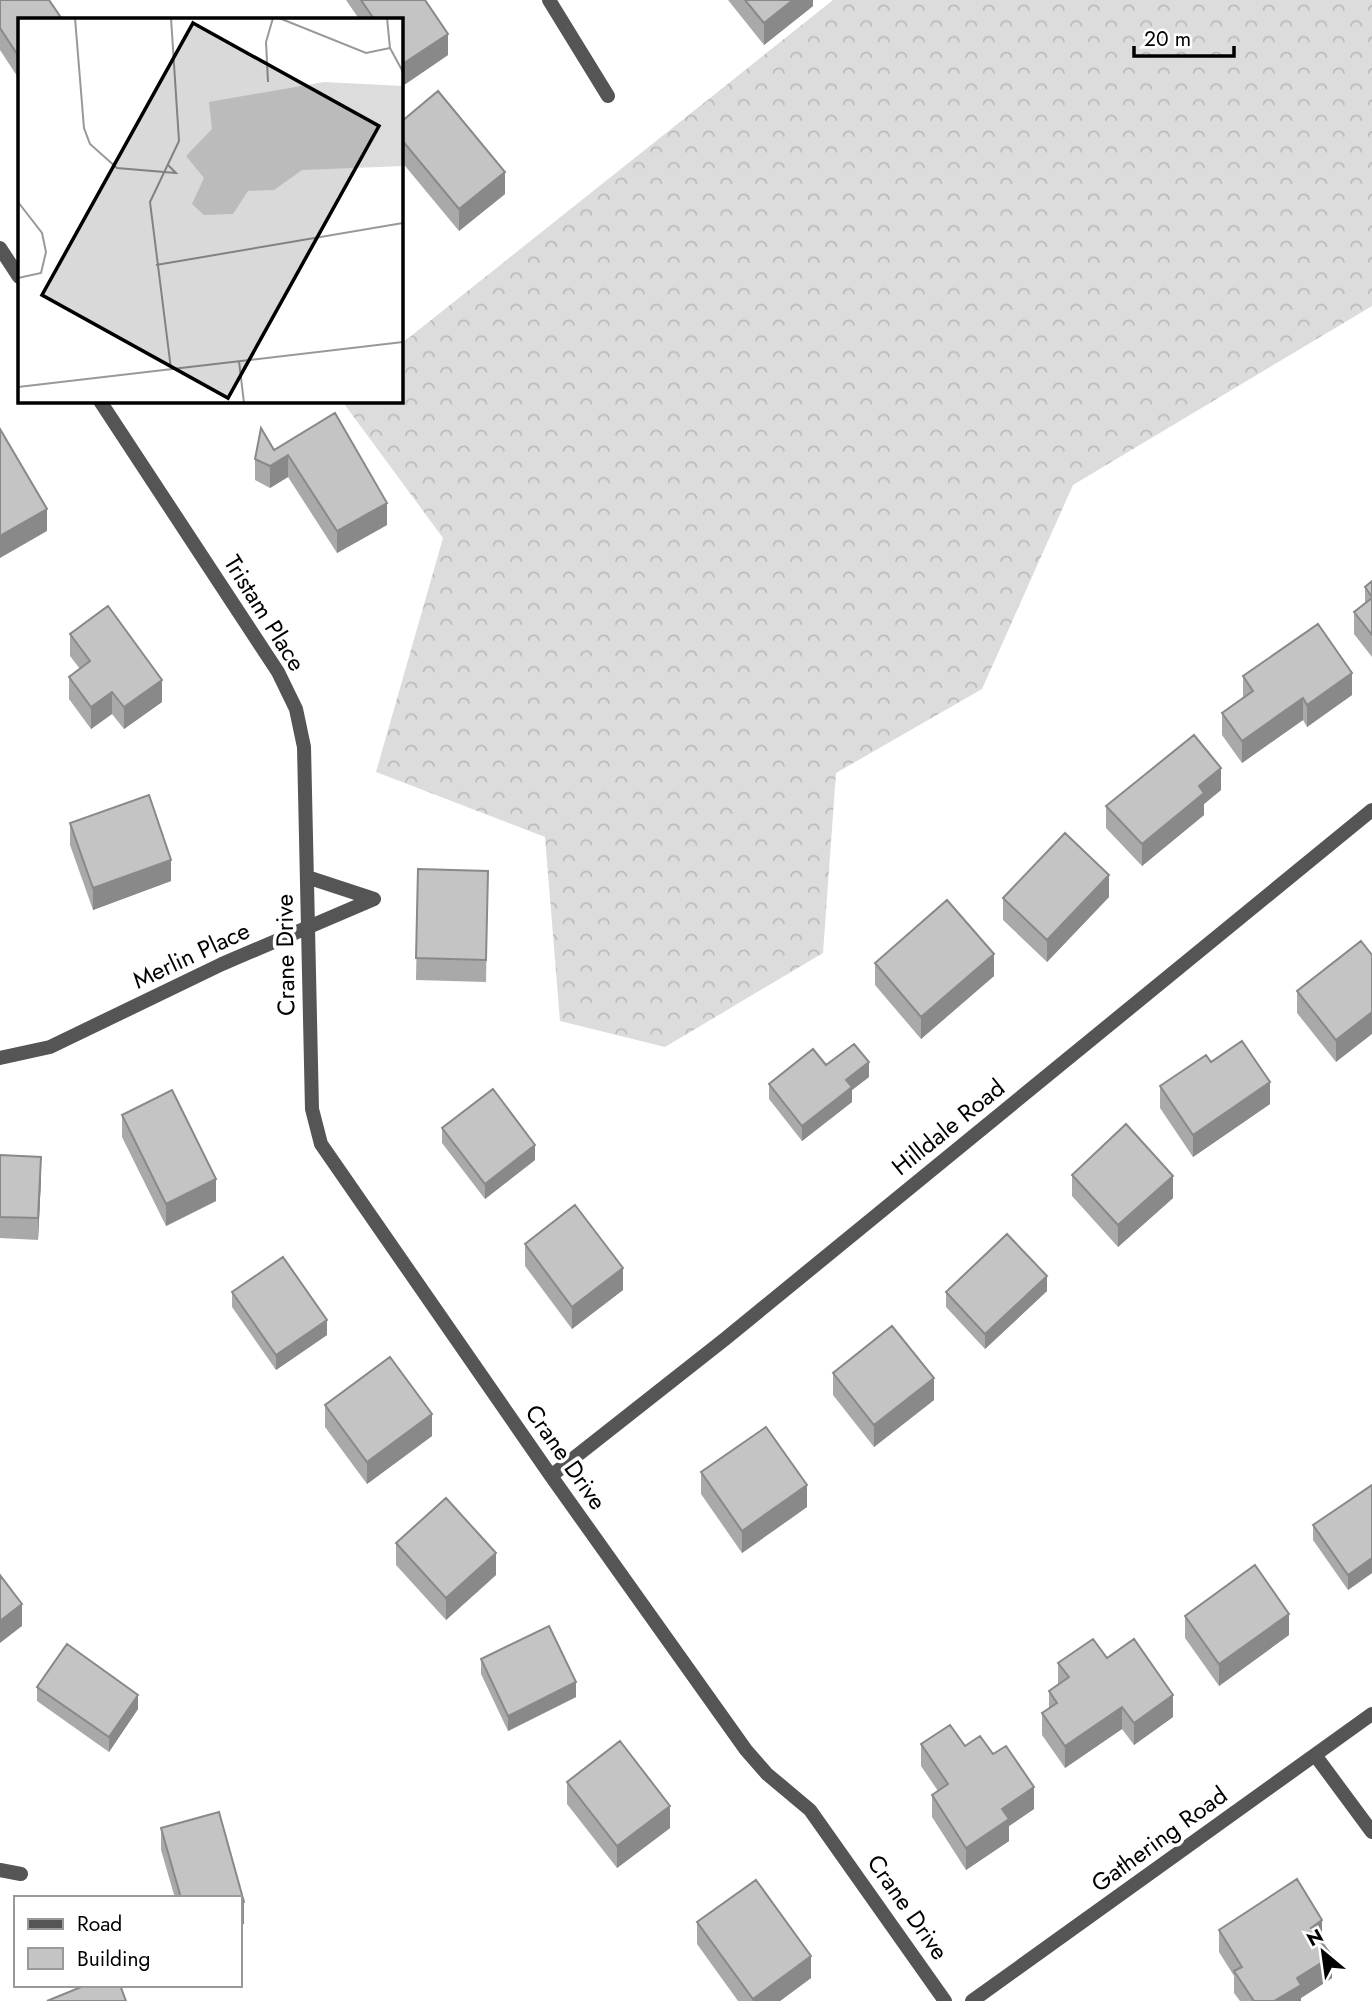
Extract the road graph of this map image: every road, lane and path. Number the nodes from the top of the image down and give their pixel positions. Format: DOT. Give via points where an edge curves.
graph roads {
  1 [pos="549,0"];
  2 [pos="608,96"];
  3 [pos="0,248"];
  4 [pos="18,275"];
  5 [pos="101,402"];
  6 [pos="1372,810"];
  7 [pos="307,877"];
  8 [pos="308,928"];
  9 [pos="0,1058"];
  10 [pos="551,1476"];
  11 [pos="1372,1714"];
  12 [pos="1315,1755"];
  13 [pos="1372,1832"];
  14 [pos="0,1870"];
  15 [pos="21,1874"];
  16 [pos="945,2001"];
  17 [pos="972,2001"];
  1 -- 2 [label="street"];
  3 -- 4 [label="street"];
  5 -- 7 [label="street, Tristam Place" via="278,672 296,709 304,747"];
  6 -- 10 [label="street, Hilldale Road"];
  7 -- 8 [label="street, Crane Drive"];
  7 -- 8 [label="street, Merlin Place" via="374,899"];
  8 -- 9 [label="street, Merlin Place" via="50,1047"];
  8 -- 10 [label="street, Crane Drive" via="312,1109 321,1144"];
  10 -- 16 [label="street, Crane Drive" via="746,1750 810,1810"];
  11 -- 12 [label="street, Gathering Road"];
  12 -- 13 [label="street"];
  12 -- 17 [label="street, Gathering Road"];
  14 -- 15 [label="street"];
}
